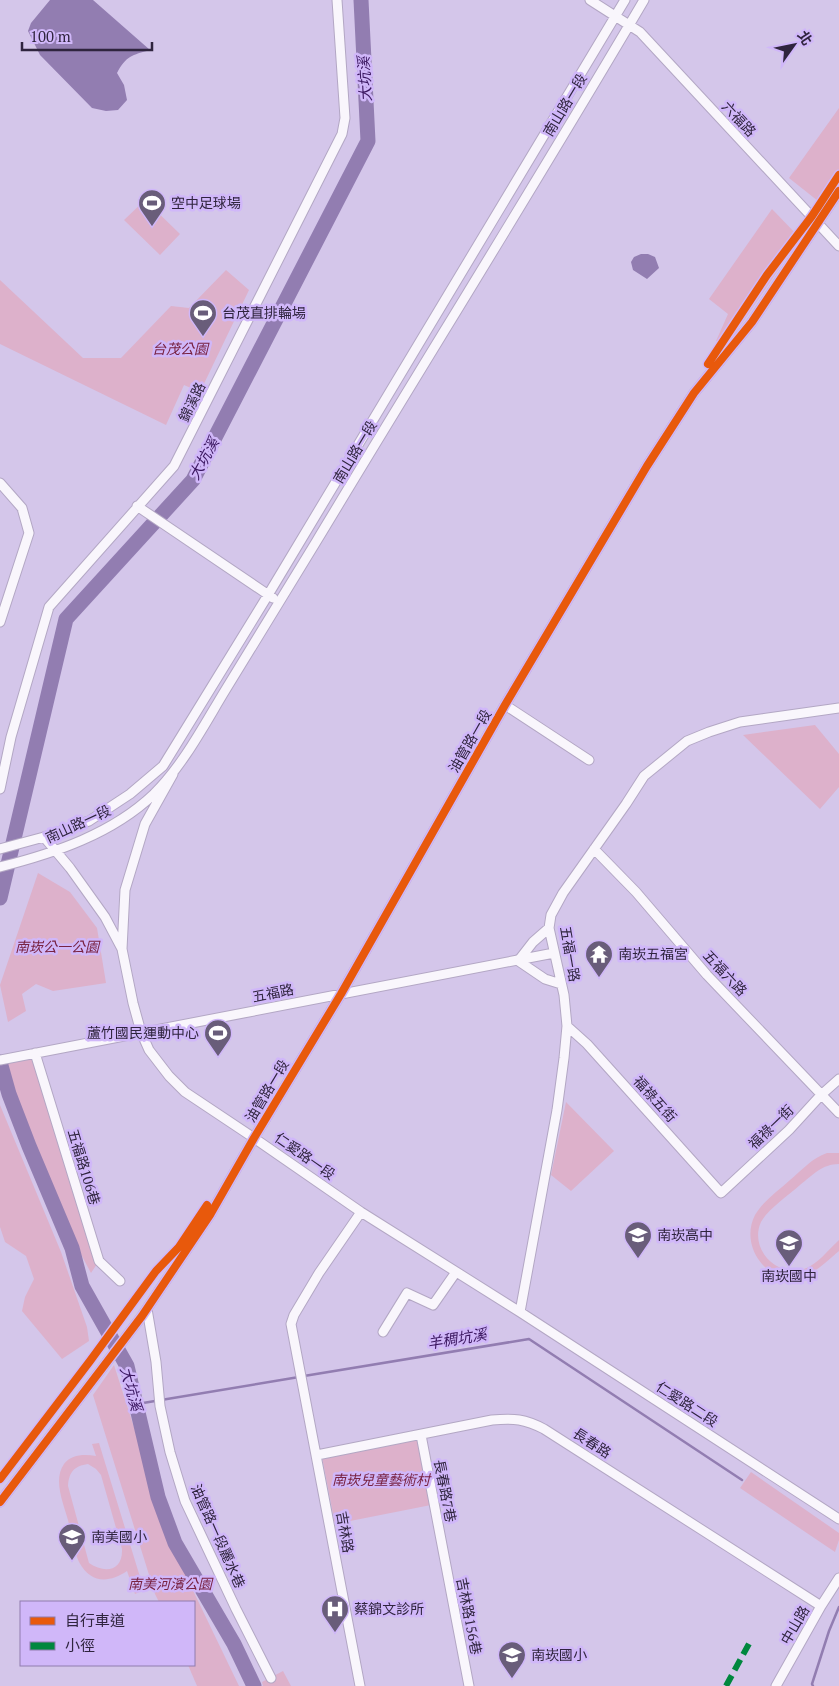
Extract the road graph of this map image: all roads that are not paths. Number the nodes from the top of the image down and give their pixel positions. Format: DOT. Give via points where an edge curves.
graph roads {
  1 [pos="337,0"];
  2 [pos="590,0"];
  3 [pos="625,0"];
  4 [pos="644,0"];
  5 [pos="615,15"];
  6 [pos="630,25"];
  7 [pos="839,191"];
  8 [pos="818,223"];
  9 [pos="839,246"];
  10 [pos="372,422"];
  11 [pos="384,429"];
  12 [pos="0,483"];
  13 [pos="137,506"];
  14 [pos="268,595"];
  15 [pos="279,603"];
  16 [pos="0,622"];
  17 [pos="505,705"];
  18 [pos="839,708"];
  19 [pos="589,760"];
  20 [pos="173,774"];
  21 [pos="0,789"];
  22 [pos="44,837"];
  23 [pos="0,849"];
  24 [pos="594,849"];
  25 [pos="54,851"];
  26 [pos="0,867"];
  27 [pos="549,928"];
  28 [pos="122,948"];
  29 [pos="554,953"];
  30 [pos="518,960"];
  31 [pos="560,984"];
  32 [pos="340,994"];
  33 [pos="567,1026"];
  34 [pos="141,1032"];
  35 [pos="35,1053"];
  36 [pos="0,1060"];
  37 [pos="839,1079"];
  38 [pos="821,1095"];
  39 [pos="839,1112"];
  40 [pos="254,1138"];
  41 [pos="721,1193"];
  42 [pos="361,1212"];
  43 [pos="456,1272"];
  44 [pos="120,1281"];
  45 [pos="144,1312"];
  46 [pos="520,1312"];
  47 [pos="383,1332"];
  48 [pos="421,1435"];
  49 [pos="317,1455"];
  50 [pos="0,1502"];
  51 [pos="839,1519"];
  52 [pos="442,1552"];
  53 [pos="839,1578"];
  54 [pos="821,1606"];
  55 [pos="271,1678"];
  56 [pos="360,1686"];
  57 [pos="469,1686"];
  58 [pos="776,1686"];
  1 -- 13 [label="street, 錦溪路" via="345,118 342,134 179,458"];
  2 -- 5 [label="street, 六福路"];
  3 -- 5 [label="street, 南山路一段"];
  4 -- 6 [label="street, 南山路一段"];
  5 -- 6 [label="street, 六福路"];
  5 -- 10 [label="street, 南山路一段"];
  6 -- 8 [label="street, 六福路"];
  6 -- 11 [label="street, 南山路一段"];
  7 -- 8 [label="street, 油管路一段"];
  8 -- 9 [label="street, 六福路"];
  8 -- 17 [label="street, 油管路一段" via="752,322 689,400"];
  10 -- 11 [label="street"];
  10 -- 14 [label="street, 南山路一段"];
  11 -- 15 [label="street, 南山路一段"];
  12 -- 16 [label="street" via="22,508 29,533"];
  13 -- 14 [label="street"];
  13 -- 21 [label="street, 錦溪路" via="49,607 10,737"];
  14 -- 15 [label="street"];
  14 -- 22 [label="street, 南山路一段" via="163,766 130,794 89,820"];
  15 -- 20 [label="street, 南山路一段"];
  17 -- 19 [label="street"];
  17 -- 32 [label="street, 油管路一段"];
  18 -- 24 [label="street, 五福一路" via="740,722 686,742 644,776"];
  20 -- 25 [label="street, 南山路一段" via="121,820"];
  20 -- 28 [label="street, 仁愛路一段" via="145,824 125,890"];
  22 -- 23 [label="street, 南山路一段"];
  22 -- 25 [label="street, 仁愛路一段"];
  24 -- 27 [label="street, 五福一路" via="563,893 551,915"];
  24 -- 38 [label="street, 五福六路"];
  25 -- 26 [label="street, 南山路一段"];
  25 -- 28 [label="street, 仁愛路一段" via="105,917"];
  27 -- 29 [label="street, 五福一路"];
  27 -- 30 [label="street"];
  28 -- 34 [label="street, 仁愛路一段"];
  29 -- 30 [label="street, 五福路"];
  29 -- 31 [label="street, 五福一路"];
  30 -- 31 [label="street" via="546,979"];
  30 -- 32 [label="street, 五福路"];
  31 -- 33 [label="street, 五福一路"];
  32 -- 34 [label="street, 五福路"];
  32 -- 40 [label="street, 油管路一段"];
  33 -- 41 [label="street, 福祿五街" via="588,1044"];
  33 -- 46 [label="street, 五福一路" via="558,1110"];
  34 -- 35 [label="street, 五福路"];
  34 -- 40 [label="street, 仁愛路一段" via="149,1050 184,1092"];
  35 -- 36 [label="street, 五福路"];
  35 -- 44 [label="street, 五福路106巷" via="99,1261"];
  37 -- 38 [label="street, 福祿一街"];
  38 -- 39 [label="street, 五福六路"];
  38 -- 41 [label="street, 福祿一街" via="789,1130"];
  40 -- 42 [label="street, 仁愛路一段"];
  40 -- 45 [label="street, 油管路一段" via="210,1215"];
  42 -- 43 [label="street, 仁愛路一段"];
  42 -- 49 [label="street, 吉林路" via="319,1273 291,1324"];
  43 -- 46 [label="street, 仁愛路一段"];
  43 -- 47 [label="street" via="433,1305 407,1292"];
  45 -- 50 [label="street, 油管路一段"];
  45 -- 55 [label="street, 油管路一段麗水巷" via="156,1362 160,1406 185,1501"];
  46 -- 51 [label="street, 仁愛路二段"];
  48 -- 49 [label="street, 長春路"];
  48 -- 52 [label="street, 長春路7巷"];
  48 -- 54 [label="street, 長春路" via="492,1420 511,1418 528,1421"];
  49 -- 56 [label="street, 吉林路"];
  52 -- 57 [label="street, 吉林路156巷"];
  53 -- 54 [label="street, 中山路"];
  54 -- 58 [label="street, 中山路"];
}
